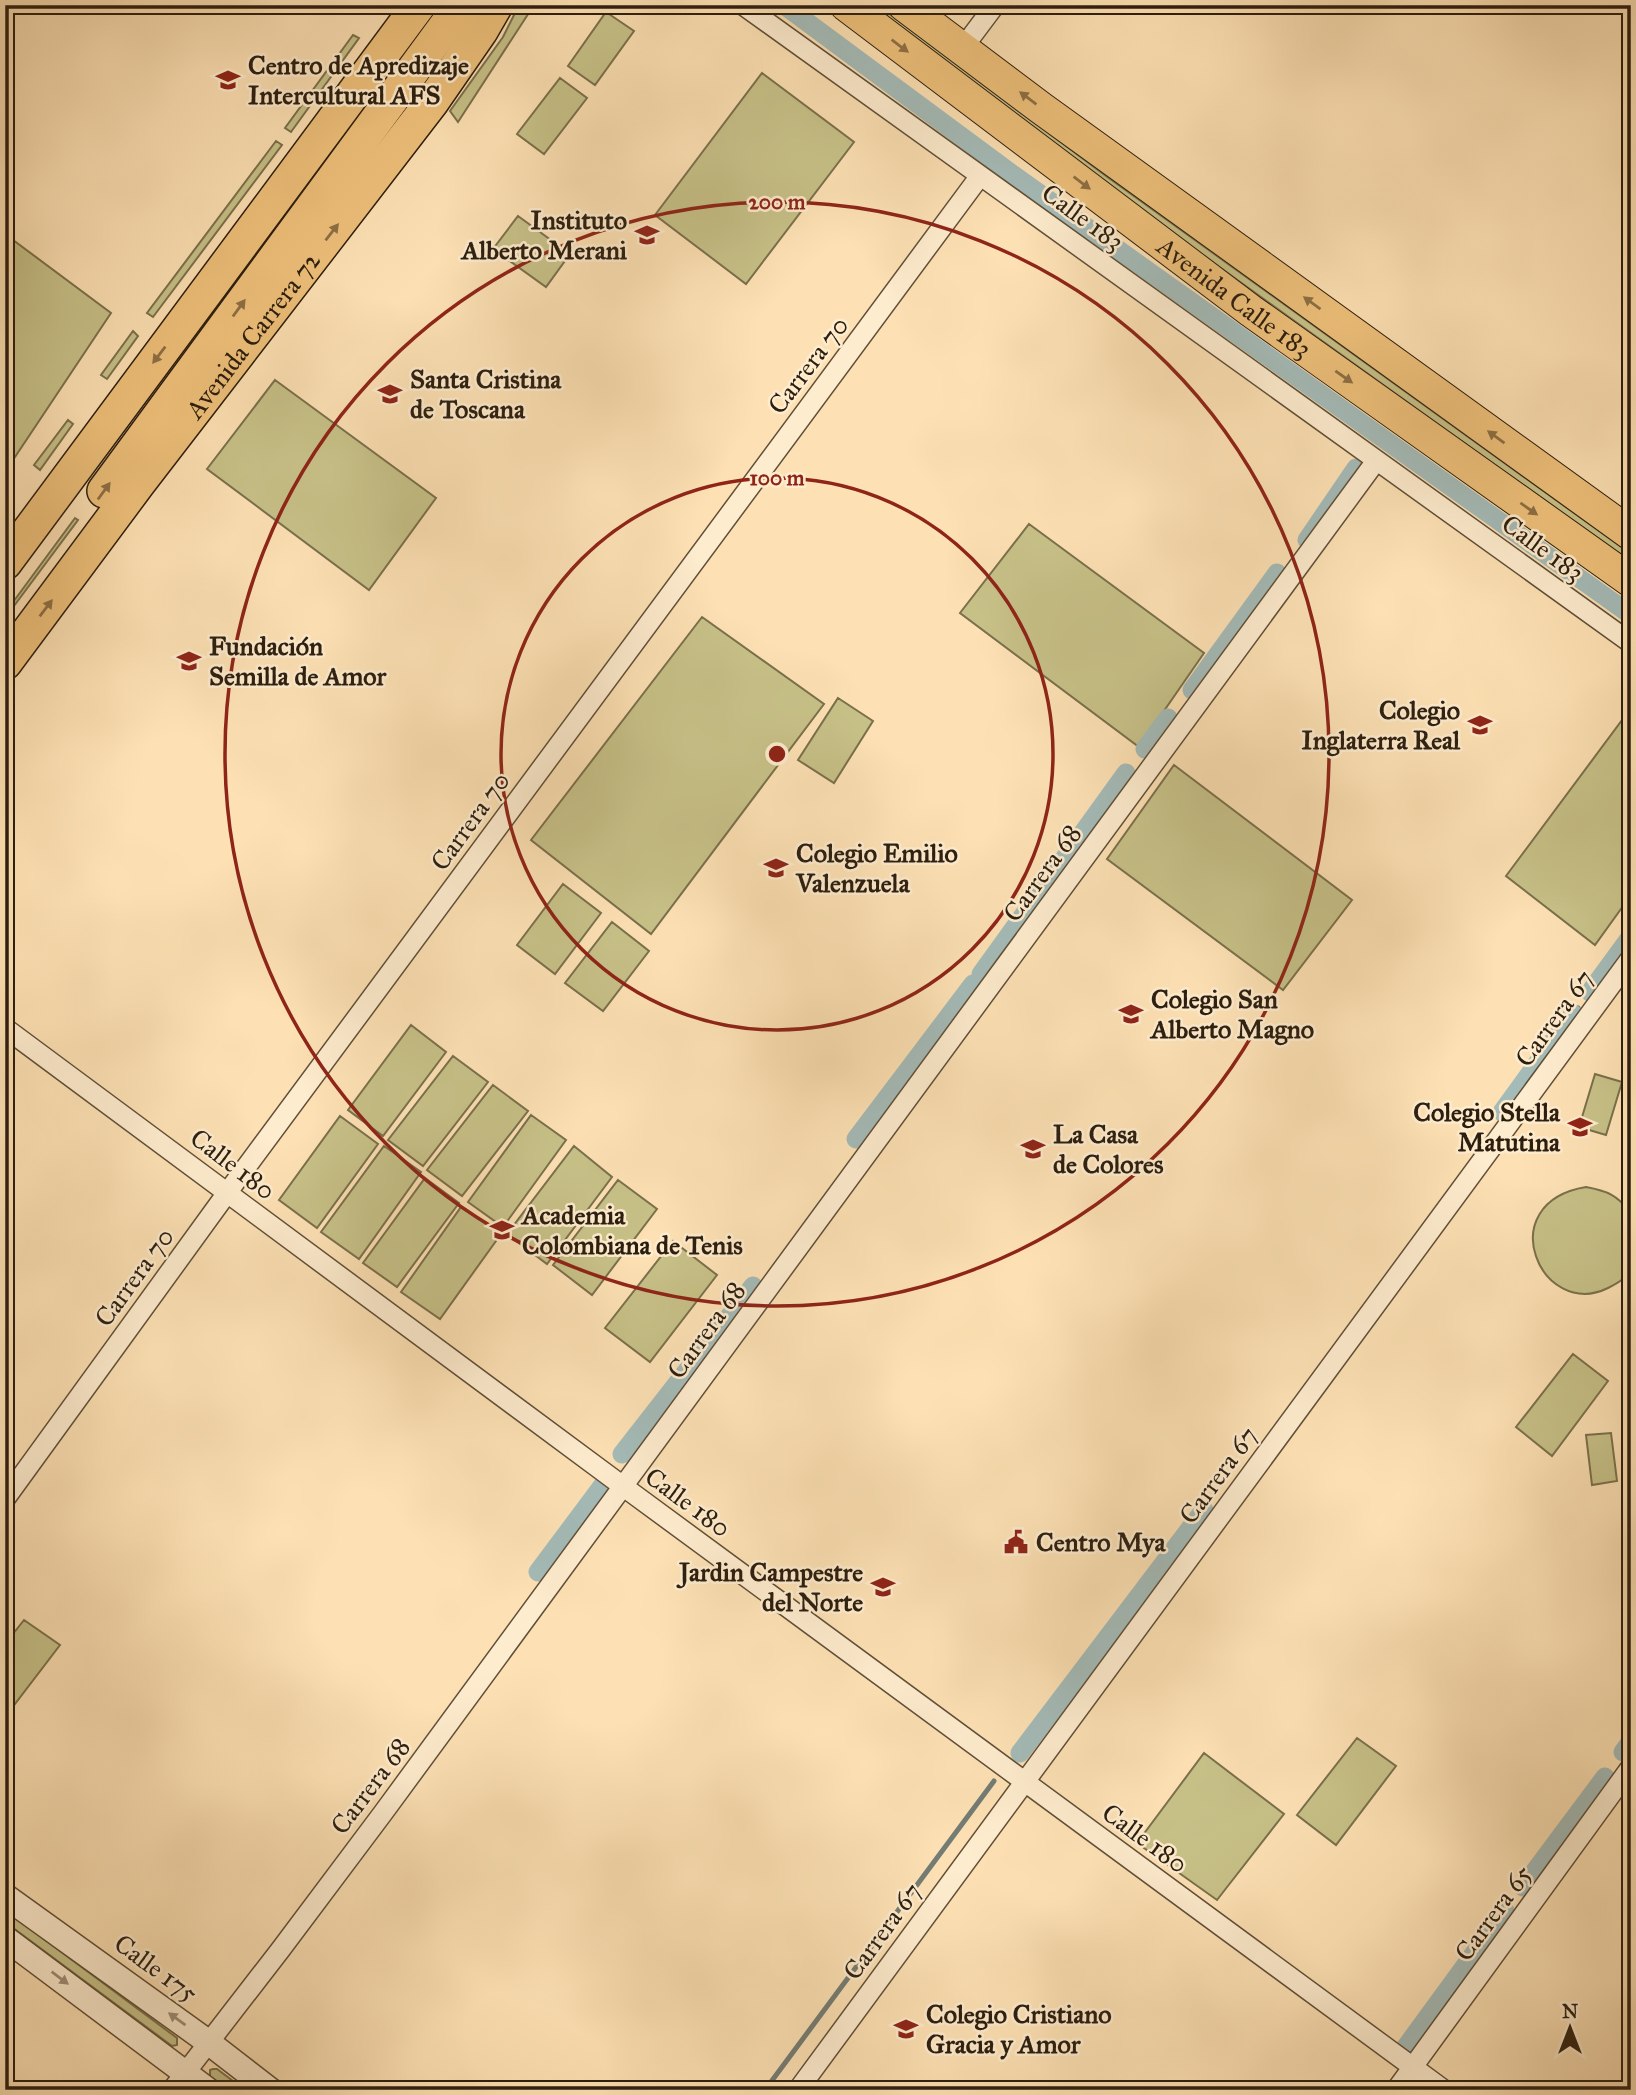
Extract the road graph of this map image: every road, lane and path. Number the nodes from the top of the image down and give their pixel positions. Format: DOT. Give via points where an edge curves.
graph roads {
  1 [pos="393,5"];
  2 [pos="419,5"];
  3 [pos="461,5"];
  4 [pos="496,5"];
  5 [pos="743,5"];
  6 [pos="846,5"];
  7 [pos="904,5"];
  8 [pos="995,5"];
  9 [pos="962,49"];
  10 [pos="980,176"];
  11 [pos="1376,461"];
  12 [pos="5,525"];
  13 [pos="1631,534"];
  14 [pos="5,563"];
  15 [pos="1631,581"];
  16 [pos="5,625"];
  17 [pos="1631,643"];
  18 [pos="5,663"];
  19 [pos="1631,958"];
  20 [pos="5,1028"];
  21 [pos="227,1193"];
  22 [pos="624,1487"];
  23 [pos="5,1499"];
  24 [pos="1631,1767"];
  25 [pos="1025,1783"];
  26 [pos="5,1896"];
  27 [pos="5,1938"];
  28 [pos="208,2042"];
  29 [pos="1413,2067"];
  30 [pos="178,2081"];
  31 [pos="208,2090"];
  32 [pos="271,2090"];
  33 [pos="798,2090"];
  34 [pos="1396,2090"];
  35 [pos="1444,2090"];
  1 -- 12 [label="highway"];
  2 -- 14 [label="highway, one-way"];
  16 -- 3 [label="highway, Avenida Carrera 72, one-way"];
  18 -- 4 [label="highway, Avenida Carrera 72, one-way" via="432,102"];
  5 -- 10 [label="street, Calle 183"];
  6 -- 15 [label="main road, Avenida Calle 183, one-way" via="1251,311"];
  7 -- 9 [label="main road, Avenida Calle 183"];
  8 -- 9 [label="street"];
  13 -- 9 [label="main road, Avenida Calle 183, one-way"];
  10 -- 11 [label="street, Calle 183"];
  10 -- 21 [label="street, Carrera 70"];
  11 -- 17 [label="street, Calle 183"];
  11 -- 22 [label="street, Carrera 68"];
  19 -- 25 [label="street, Carrera 67"];
  20 -- 21 [label="street, Calle 180"];
  21 -- 22 [label="street, Calle 180"];
  21 -- 23 [label="street, Carrera 70"];
  22 -- 25 [label="street, Calle 180"];
  22 -- 28 [label="street, Carrera 68"];
  24 -- 29 [label="street, Carrera 65"];
  25 -- 29 [label="street, Calle 180"];
  25 -- 33 [label="street, Carrera 67"];
  28 -- 26 [label="street, Calle 175, one-way"];
  27 -- 30 [label="street, one-way"];
  28 -- 30 [label="street, Carrera 68"];
  28 -- 32 [label="street, Calle 175"];
  29 -- 34 [label="street, Carrera 65"];
  29 -- 35 [label="street, Calle 180"];
  30 -- 31 [label="street"];
}
